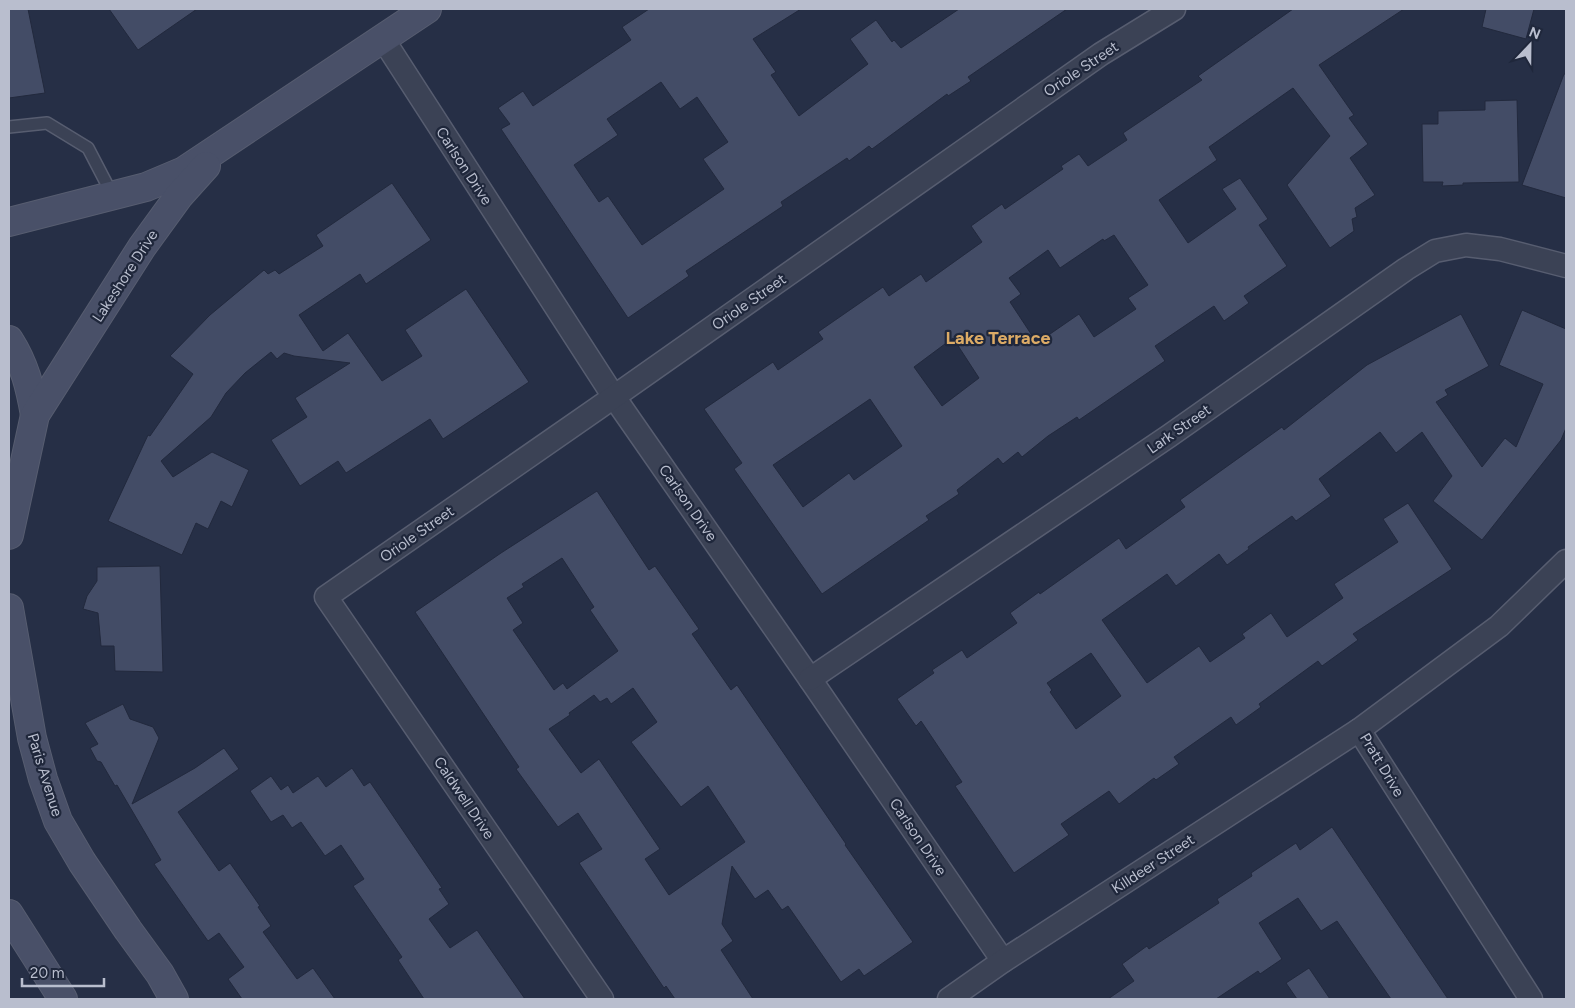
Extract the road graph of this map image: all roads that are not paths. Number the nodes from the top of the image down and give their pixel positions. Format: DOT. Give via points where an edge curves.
graph roads {
  1 [pos="427,9"];
  2 [pos="1174,9"];
  3 [pos="383,39"];
  4 [pos="9,127"];
  5 [pos="225,145"];
  6 [pos="113,196"];
  7 [pos="9,222"];
  8 [pos="1566,266"];
  9 [pos="9,340"];
  10 [pos="614,397"];
  11 [pos="36,415"];
  12 [pos="9,535"];
  13 [pos="1566,561"];
  14 [pos="326,597"];
  15 [pos="9,608"];
  16 [pos="810,679"];
  17 [pos="1359,730"];
  18 [pos="9,914"];
  19 [pos="1003,961"];
  20 [pos="63,999"];
  21 [pos="174,999"];
  22 [pos="602,999"];
  23 [pos="949,999"];
  24 [pos="1531,999"];
  1 -- 3 [label="street, Lakeshore Drive"];
  2 -- 10 [label="street, Oriole Street" via="1101,54"];
  3 -- 5 [label="street, Lakeshore Drive"];
  3 -- 10 [label="street, Carlson Drive"];
  4 -- 6 [label="lane" via="47,123 88,148"];
  5 -- 6 [label="street, Lakeshore Drive" via="184,171"];
  5 -- 11 [label="street, Lakeshore Drive" via="179,196 142,247"];
  6 -- 7 [label="street, Lakeshore Drive"];
  8 -- 16 [label="street, Lark Street" via="1500,249 1466,245 1434,251 1169,436"];
  9 -- 11 [label="street, Lakeshore Drive" via="23,364"];
  10 -- 14 [label="street, Oriole Street"];
  10 -- 16 [label="street, Carlson Drive"];
  11 -- 12 [label="street, Lakeshore Drive"];
  13 -- 17 [label="street, Pratt Drive" via="1499,626"];
  14 -- 22 [label="street, Caldwell Drive"];
  15 -- 21 [label="street, Paris Avenue" via="32,738 58,821"];
  16 -- 19 [label="street, Carlson Drive"];
  17 -- 19 [label="street, Killdeer Street"];
  17 -- 24 [label="street, Pratt Drive"];
  18 -- 20 [label="street"];
  19 -- 23 [label="street, Killdeer Street"];
}
